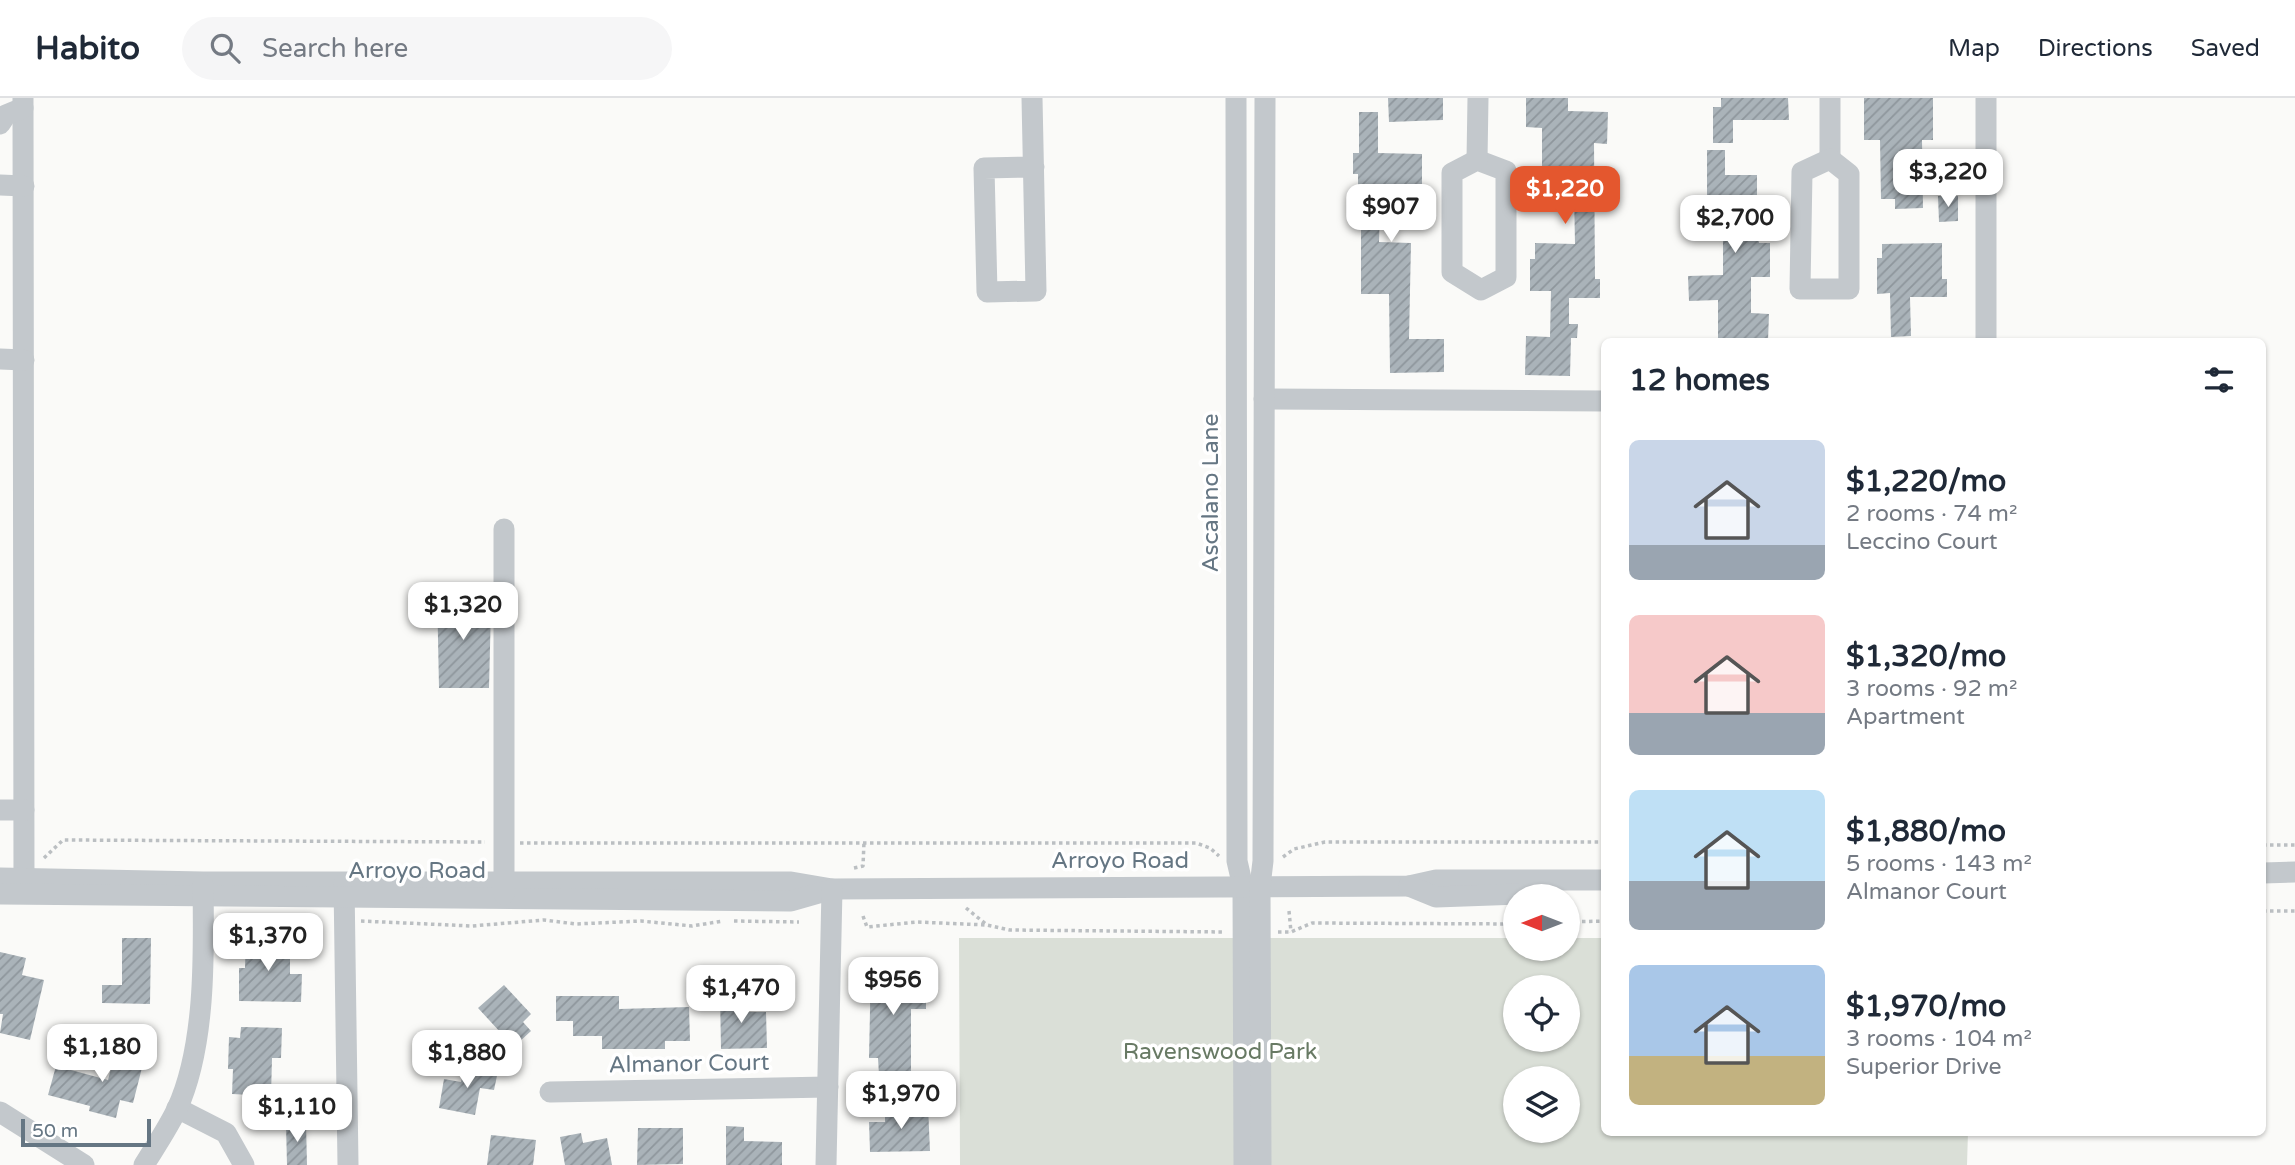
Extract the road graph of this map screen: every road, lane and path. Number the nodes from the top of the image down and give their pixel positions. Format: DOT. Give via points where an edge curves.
graph roads {
  1 [pos="1032,98"];
  2 [pos="1236,98"];
  3 [pos="1265,98"];
  4 [pos="1478,98"];
  5 [pos="1830,98"];
  6 [pos="1986,98"];
  7 [pos="23,103"];
  8 [pos="0,124"];
  9 [pos="1830,159"];
  10 [pos="1477,160"];
  11 [pos="1034,167"];
  12 [pos="0,185"];
  13 [pos="24,186"];
  14 [pos="1986,338"];
  15 [pos="0,359"];
  16 [pos="24,360"];
  17 [pos="1264,399"];
  18 [pos="1601,401"];
  19 [pos="504,529"];
  20 [pos="0,810"];
  21 [pos="24,810"];
  22 [pos="864,842"];
  23 [pos="1601,842"];
  24 [pos="504,843"];
  25 [pos="2266,845"];
  26 [pos="2295,845"];
  27 [pos="1283,857"];
  28 [pos="44,858"];
  29 [pos="1223,860"];
  30 [pos="854,868"];
  31 [pos="2266,873"];
  32 [pos="2295,873"];
  33 [pos="0,878"];
  34 [pos="1601,880"];
  35 [pos="24,886"];
  36 [pos="1251,886"];
  37 [pos="1409,886"];
  38 [pos="504,888"];
  39 [pos="344,889"];
  40 [pos="203,890"];
  41 [pos="832,890"];
  42 [pos="1601,891"];
  43 [pos="0,894"];
  44 [pos="1289,911"];
  45 [pos="2266,911"];
  46 [pos="2295,911"];
  47 [pos="863,916"];
  48 [pos="345,921"];
  49 [pos="1601,921"];
  50 [pos="799,922"];
  51 [pos="1580,922"];
  52 [pos="987,925"];
  53 [pos="1291,932"];
  54 [pos="828,1087"];
  55 [pos="550,1092"];
  56 [pos="177,1108"];
  57 [pos="0,1112"];
  58 [pos="85,1165"];
  59 [pos="144,1165"];
  60 [pos="244,1165"];
  61 [pos="348,1165"];
  62 [pos="826,1165"];
  63 [pos="1244,1165"];
  64 [pos="1261,1165"];
  1 -- 11 [label="street"];
  2 -- 36 [label="street, Ascalano Lane" via="1237,861"];
  3 -- 17 [label="street"];
  4 -- 10 [label="street"];
  5 -- 9 [label="street"];
  6 -- 14 [label="street"];
  7 -- 8 [label="street"];
  7 -- 13 [label="street"];
  9 -- 9 [label="street" via="1802,172 1800,289 1849,289 1849,174"];
  10 -- 10 [label="street" via="1452,173 1452,272 1481,290 1506,277 1506,171"];
  11 -- 11 [label="street" via="984,168 987,292 1036,290"];
  12 -- 13 [label="street"];
  13 -- 16 [label="street"];
  15 -- 16 [label="street"];
  16 -- 21 [label="street"];
  17 -- 18 [label="street"];
  17 -- 36 [label="street" via="1263,861"];
  19 -- 24 [label="street"];
  20 -- 21 [label="street"];
  21 -- 35 [label="street"];
  22 -- 24 [label="path"];
  22 -- 29 [label="path" via="1196,843"];
  22 -- 30 [label="path" via="863,866"];
  23 -- 27 [label="path" via="1325,842 1294,849"];
  24 -- 28 [label="path" via="62,840"];
  24 -- 38 [label="street"];
  25 -- 26 [label="path"];
  31 -- 32 [label="street"];
  33 -- 35 [label="street, Arroyo Road"];
  34 -- 37 [label="street, Arroyo Road" via="1436,880"];
  35 -- 40 [label="street, Arroyo Road"];
  35 -- 43 [label="street, Arroyo Road"];
  36 -- 37 [label="street, Arroyo Road"];
  36 -- 41 [label="street, Arroyo Road"];
  36 -- 63 [label="street"];
  36 -- 64 [label="street"];
  37 -- 42 [label="street, Arroyo Road" via="1436,897"];
  38 -- 39 [label="street, Arroyo Road"];
  38 -- 41 [label="street, Arroyo Road" via="791,901"];
  39 -- 40 [label="street, Arroyo Road"];
  39 -- 48 [label="street"];
  40 -- 56 [label="street" via="192,1063"];
  41 -- 54 [label="street"];
  44 -- 53 [label="path"];
  45 -- 46 [label="path"];
  47 -- 52 [label="path" via="867,927 917,922"];
  48 -- 50 [label="path" via="472,926 544,920 692,926 723,920"];
  48 -- 61 [label="street"];
  49 -- 51 [label="path"];
  54 -- 55 [label="street, Almanor Court"];
  54 -- 62 [label="street"];
  56 -- 59 [label="street"];
  56 -- 60 [label="street" via="226,1133"];
  57 -- 58 [label="street"];
}
